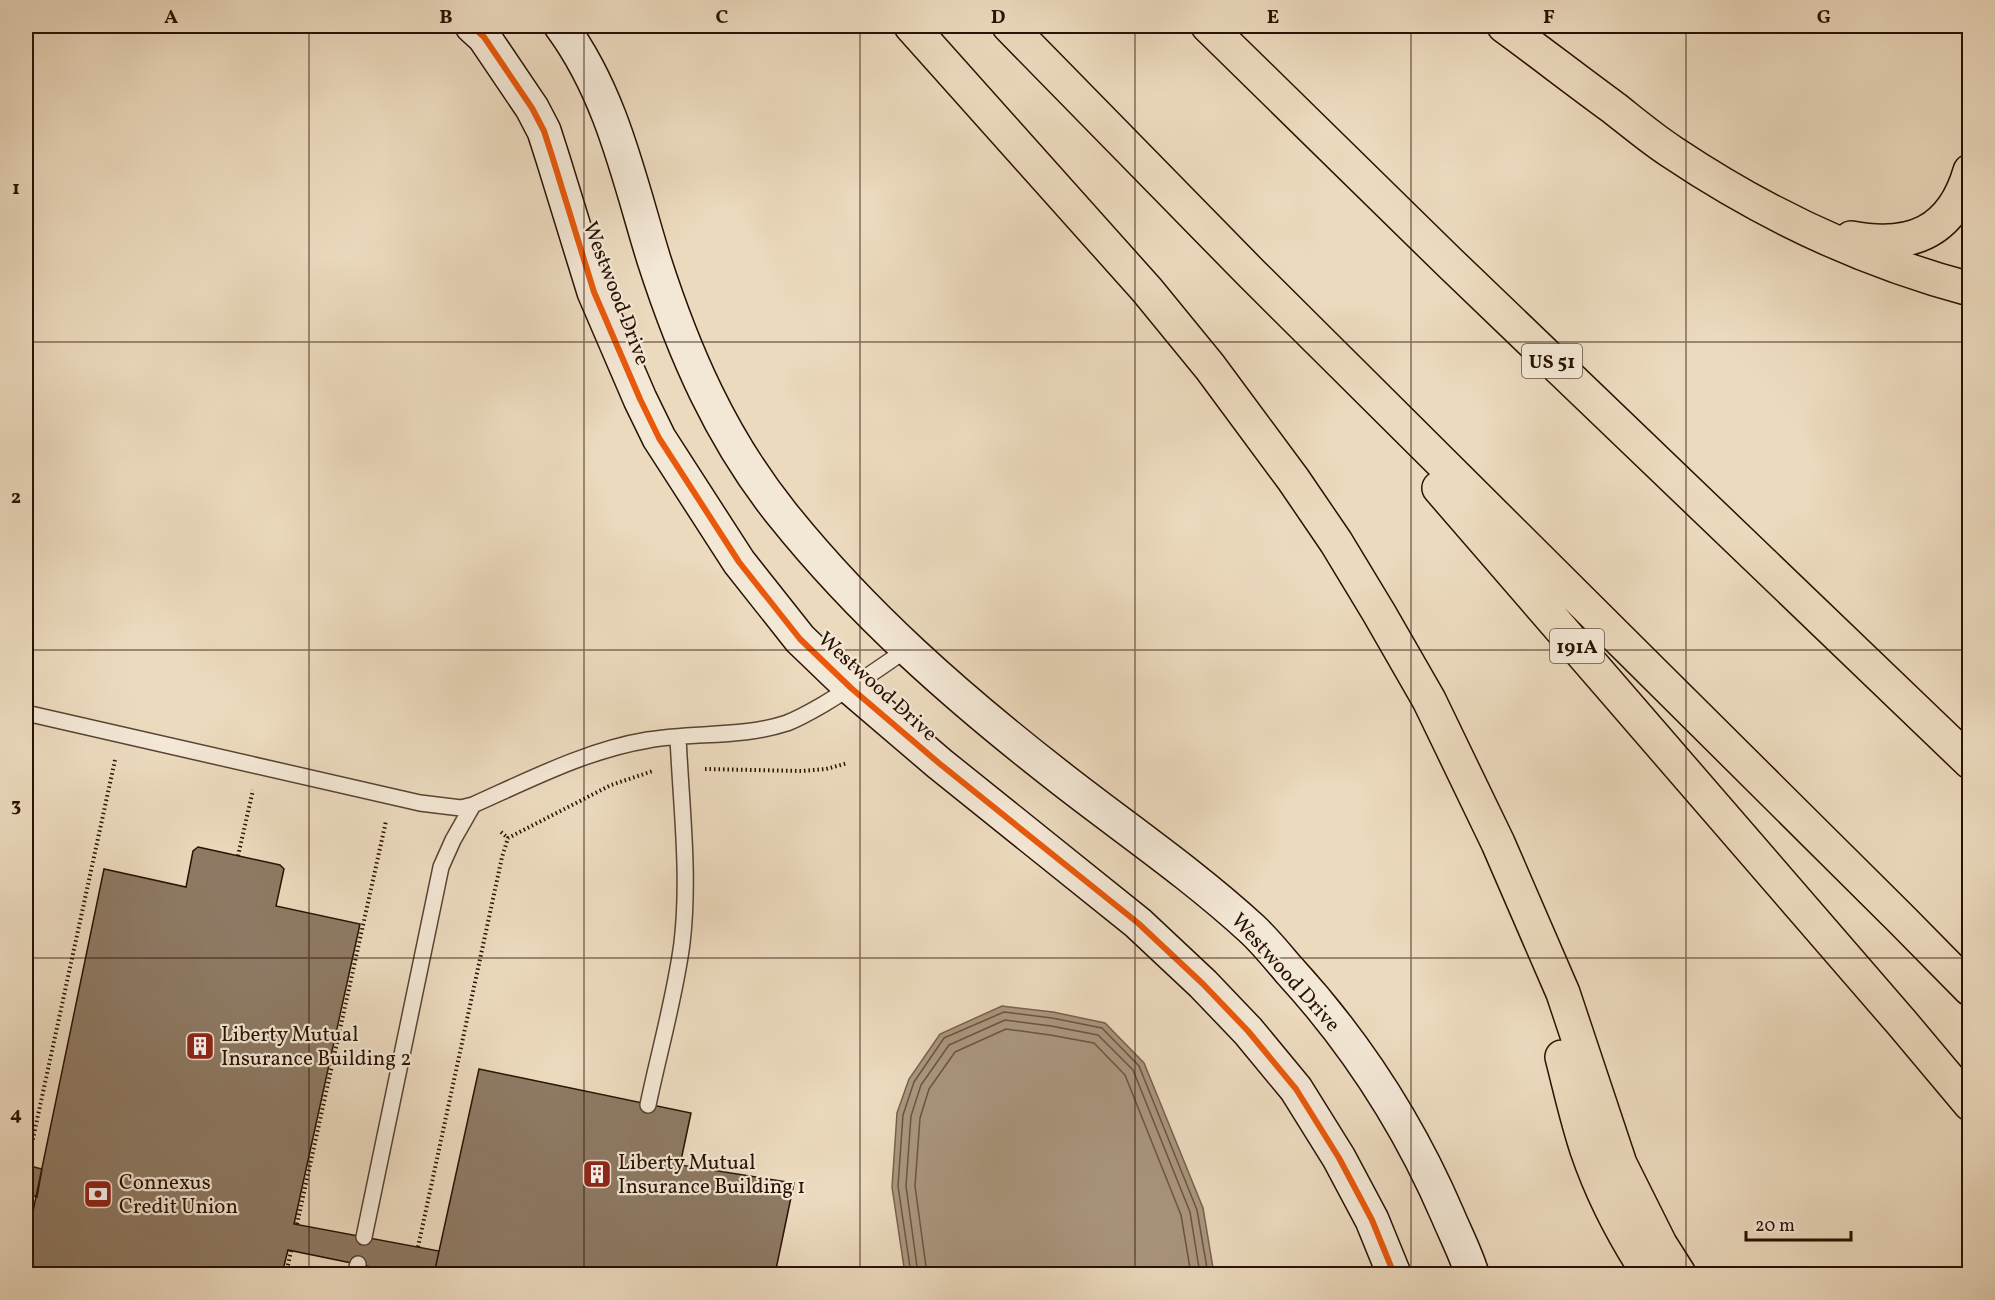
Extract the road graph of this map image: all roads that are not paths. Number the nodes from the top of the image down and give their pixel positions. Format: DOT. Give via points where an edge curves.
graph roads {
  1 [pos="472,26"];
  2 [pos="561,26"];
  3 [pos="911,26"];
  4 [pos="1009,26"];
  5 [pos="1208,26"];
  6 [pos="1504,26"];
  7 [pos="1970,171"];
  8 [pos="1781,216"];
  9 [pos="1250,272"];
  10 [pos="1970,289"];
  11 [pos="907,649"];
  12 [pos="850,688"];
  13 [pos="26,713"];
  14 [pos="678,737"];
  15 [pos="1970,762"];
  16 [pos="473,805"];
  17 [pos="1522,901"];
  18 [pos="1970,989"];
  19 [pos="1970,1104"];
  20 [pos="648,1105"];
  21 [pos="364,1236"];
  22 [pos="1394,1275"];
  23 [pos="1472,1275"];
  24 [pos="1649,1275"];
  25 [pos="1679,1275"];
  1 -- 12 [label="street, Westwood Drive" via="510,73 544,131 594,292 659,438 738,562 800,639"];
  2 -- 11 [label="street, Westwood Drive" via="605,101 668,299 714,413 781,513"];
  3 -- 17 [label="highway" via="1147,291 1217,376 1287,471 1335,542 1425,692"];
  4 -- 9 [label="highway"];
  5 -- 15 [label="highway, US 51"];
  6 -- 8 [label="highway" via="1670,151"];
  7 -- 8 [label="highway" via="1961,194 1940,222 1928,232 1903,241 1849,237"];
  8 -- 10 [label="highway" via="1886,263"];
  9 -- 18 [label="highway"];
  9 -- 19 [label="highway, 191A"];
  11 -- 12 [label="lane"];
  11 -- 23 [label="street, Westwood Drive" via="992,724 1188,873 1255,932 1306,988 1356,1051 1400,1118 1437,1191"];
  12 -- 14 [label="lane" via="799,718 773,727"];
  12 -- 22 [label="street, Westwood Drive" via="1138,923 1248,1031 1296,1089 1339,1158 1372,1220"];
  13 -- 16 [label="lane" via="420,803 461,808"];
  14 -- 16 [label="lane" via="648,740 586,756"];
  14 -- 20 [label="lane" via="683,932"];
  16 -- 21 [label="lane" via="441,867"];
  17 -- 24 [label="highway" via="1588,1151 1615,1216"];
  17 -- 25 [label="highway" via="1563,993 1620,1164"];
}
